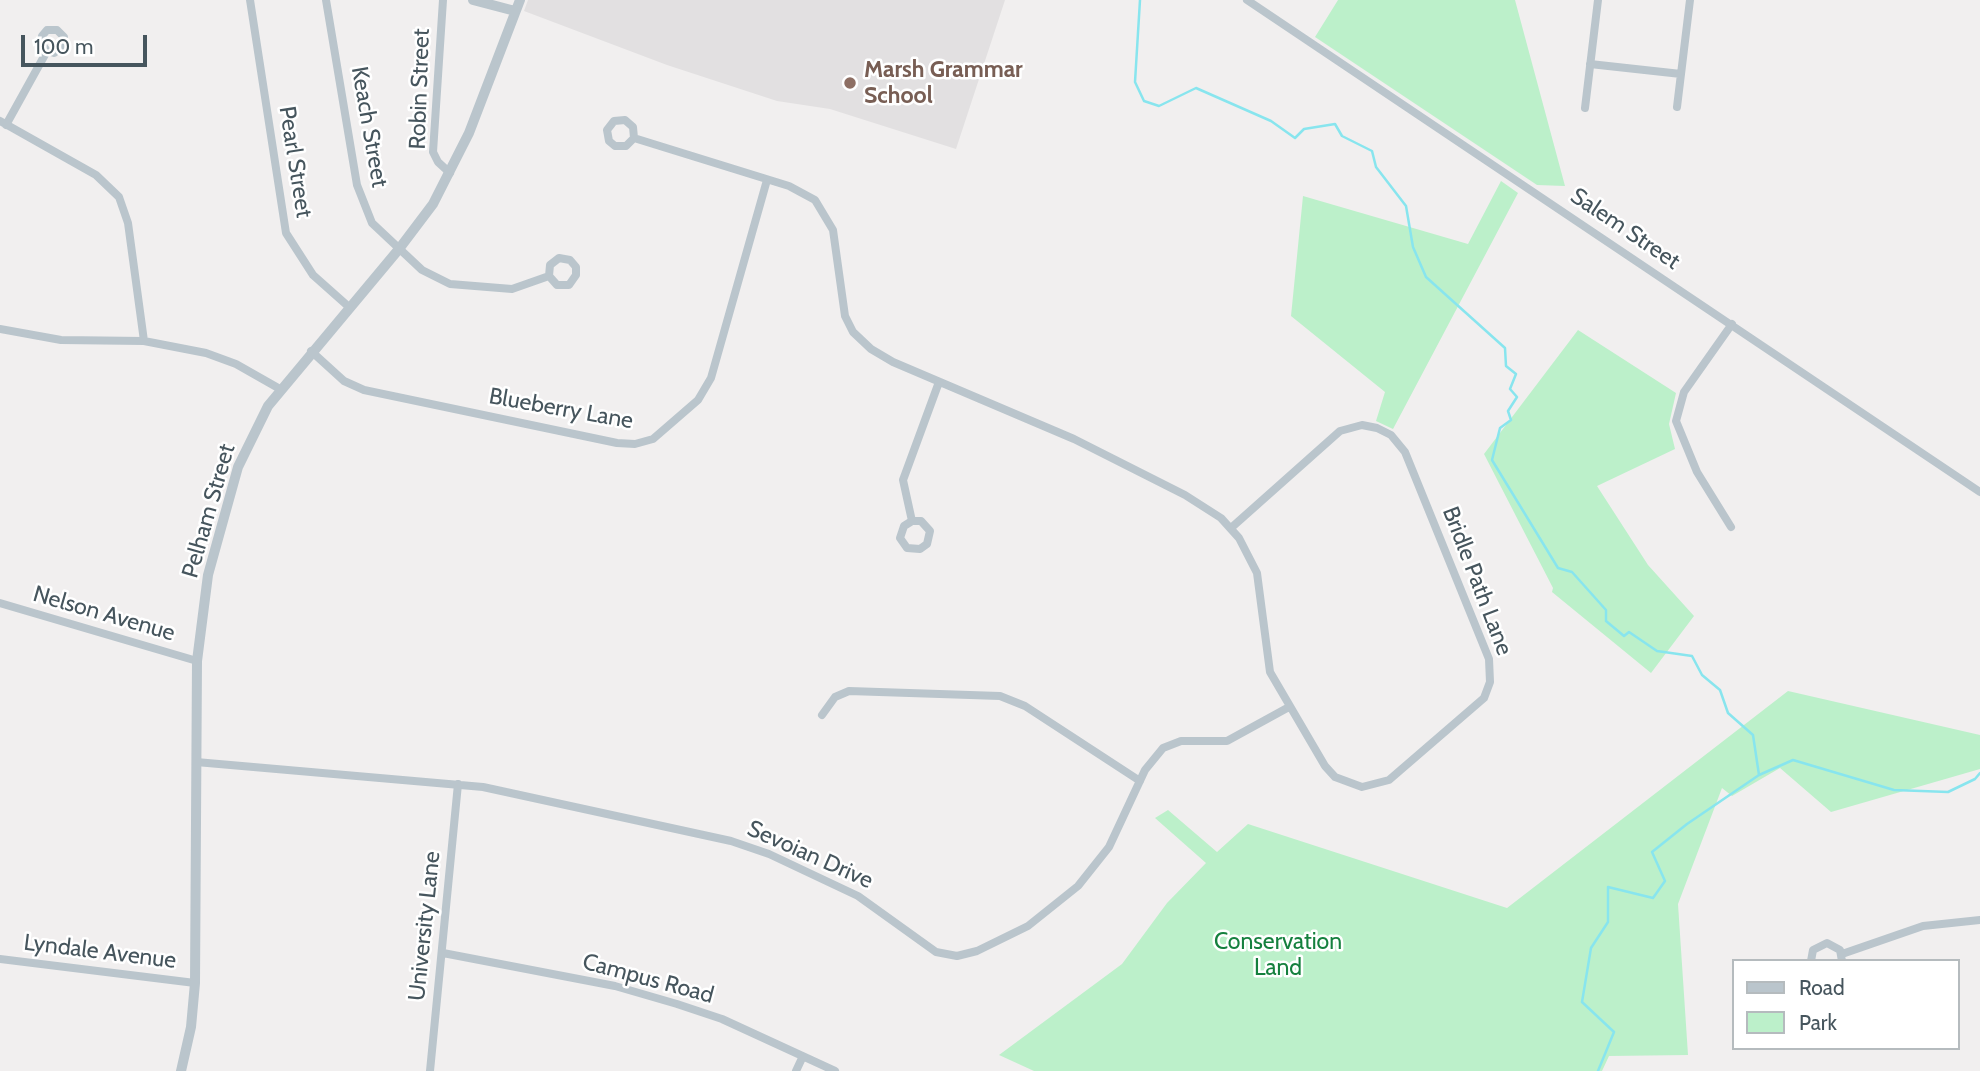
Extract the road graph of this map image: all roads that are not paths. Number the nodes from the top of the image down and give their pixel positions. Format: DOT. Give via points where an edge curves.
graph roads {
  1 [pos="250,0"];
  2 [pos="327,0"];
  3 [pos="443,0"];
  4 [pos="473,0"];
  5 [pos="520,0"];
  6 [pos="1247,0"];
  7 [pos="1598,0"];
  8 [pos="1690,0"];
  9 [pos="515,11"];
  10 [pos="47,51"];
  11 [pos="1590,64"];
  12 [pos="1681,74"];
  13 [pos="1677,107"];
  14 [pos="1585,108"];
  15 [pos="3,123"];
  16 [pos="634,138"];
  17 [pos="450,173"];
  18 [pos="767,180"];
  19 [pos="399,249"];
  20 [pos="549,276"];
  21 [pos="349,307"];
  22 [pos="1732,324"];
  23 [pos="0,329"];
  24 [pos="144,341"];
  25 [pos="311,351"];
  26 [pos="939,382"];
  27 [pos="280,389"];
  28 [pos="1980,492"];
  29 [pos="912,521"];
  30 [pos="1731,527"];
  31 [pos="1231,528"];
  32 [pos="0,603"];
  33 [pos="197,661"];
  34 [pos="1289,708"];
  35 [pos="822,715"];
  36 [pos="196,762"];
  37 [pos="1140,781"];
  38 [pos="458,784"];
  39 [pos="1980,920"];
  40 [pos="443,953"];
  41 [pos="1842,957"];
  42 [pos="0,959"];
  43 [pos="1811,959"];
  44 [pos="195,982"];
  45 [pos="803,1056"];
  46 [pos="181,1071"];
  47 [pos="429,1071"];
  48 [pos="796,1071"];
  49 [pos="835,1071"];
  1 -- 21 [label="street, Pearl Street" via="286,233 313,275"];
  2 -- 19 [label="street, Keach Street" via="357,185 372,223"];
  3 -- 17 [label="street, Robin Street" via="433,152"];
  4 -- 9 [label="street"];
  5 -- 9 [label="street, Pelham Street"];
  6 -- 22 [label="street, Salem Street"];
  7 -- 11 [label="street"];
  8 -- 12 [label="street"];
  9 -- 17 [label="street, Pelham Street"];
  10 -- 15 [label="street"];
  11 -- 12 [label="street"];
  11 -- 14 [label="street"];
  12 -- 13 [label="street"];
  15 -- 24 [label="street" via="105,181 119,197 128,223"];
  16 -- 18 [label="street, Bridle Path Lane"];
  17 -- 19 [label="street, Pelham Street"];
  18 -- 25 [label="street, Blueberry Lane" via="711,378 694,404 647,442 617,443 364,390 344,381"];
  18 -- 26 [label="street, Bridle Path Lane" via="811,197 829,219 842,309 853,332 878,354"];
  19 -- 20 [label="street, Keach Street" via="428,274 458,286 512,289"];
  19 -- 21 [label="street, Pelham Street"];
  21 -- 25 [label="street, Pelham Street"];
  22 -- 28 [label="street, Salem Street"];
  22 -- 30 [label="street" via="1684,392 1676,421 1693,465"];
  23 -- 24 [label="street" via="61,340"];
  24 -- 27 [label="street" via="218,356"];
  25 -- 27 [label="street, Pelham Street"];
  26 -- 29 [label="street" via="904,473 903,492"];
  26 -- 31 [label="street, Bridle Path Lane" via="1088,446 1197,501"];
  27 -- 33 [label="street, Pelham Street" via="257,425 235,477 208,575"];
  31 -- 34 [label="street, Bridle Path Lane" via="1257,573 1267,663"];
  31 -- 34 [label="street, Bridle Path Lane" via="1340,431 1362,425 1384,430 1405,452 1490,664 1489,687 1477,707 1395,776 1376,785 1354,786 1335,777"];
  32 -- 33 [label="street, Nelson Avenue"];
  33 -- 36 [label="street, Pelham Street"];
  34 -- 37 [label="street, Sevoian Drive" via="1227,741 1169,745 1154,757"];
  35 -- 37 [label="street" via="835,697 849,691 1000,696 1025,706"];
  36 -- 38 [label="street, Sevoian Drive"];
  36 -- 44 [label="street, Pelham Street"];
  37 -- 38 [label="street, Sevoian Drive" via="1109,847 1066,898 1017,933 957,956 936,952 858,896 753,848 505,790"];
  38 -- 40 [label="street, University Lane"];
  39 -- 41 [label="street" via="1923,926"];
  40 -- 45 [label="street, Campus Road" via="615,986 722,1019"];
  40 -- 47 [label="street, University Lane"];
  41 -- 43 [label="street" via="1832,944 1822,943 1813,950"];
  42 -- 44 [label="street, Lyndale Avenue"];
  44 -- 46 [label="street, Pelham Street"];
  45 -- 48 [label="street"];
  45 -- 49 [label="street, Campus Road"];
}
